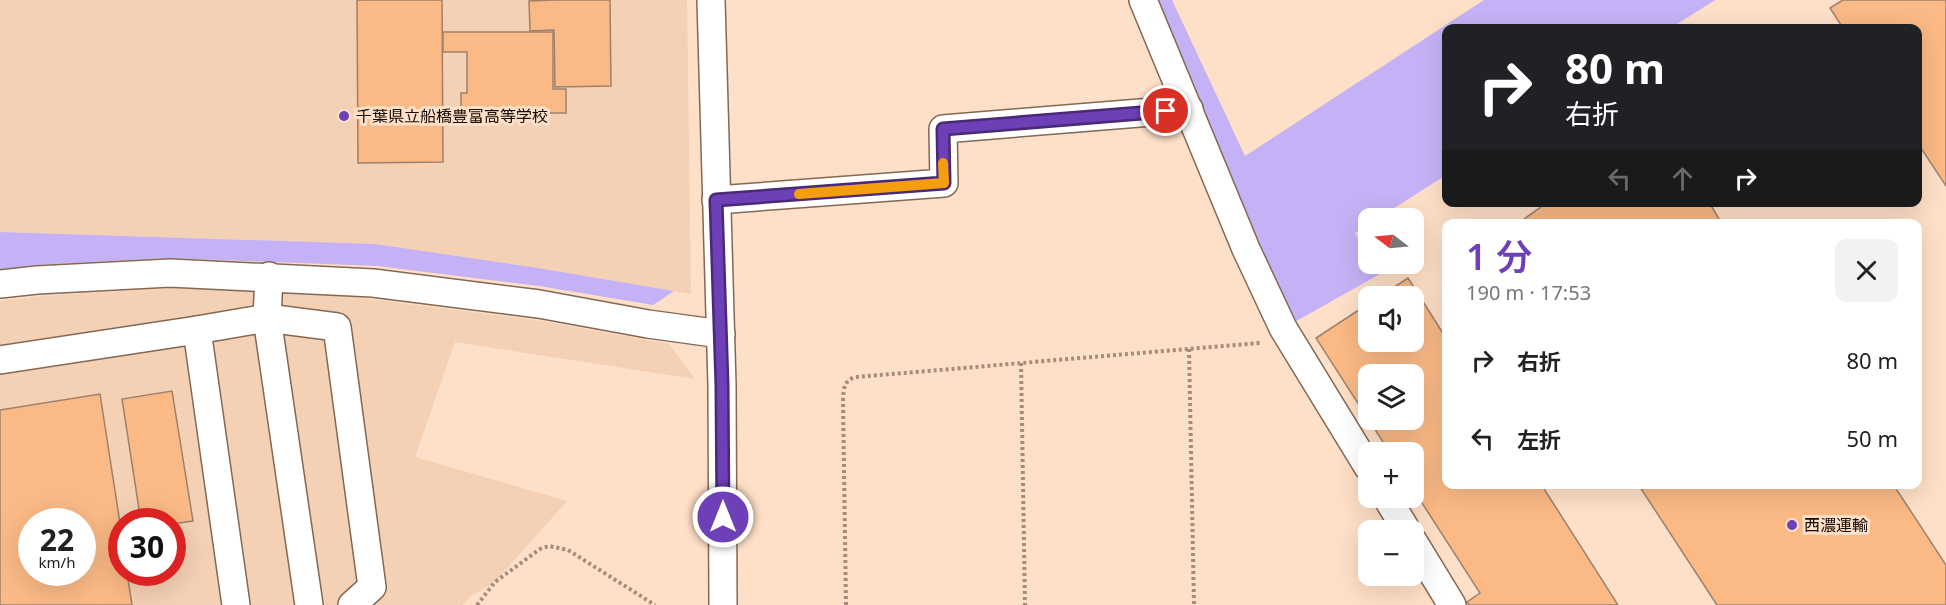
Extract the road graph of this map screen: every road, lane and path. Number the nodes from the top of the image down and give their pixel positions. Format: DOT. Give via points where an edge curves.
graph roads {
  1 [pos="711,0"];
  2 [pos="1143,0"];
  3 [pos="1189,109"];
  4 [pos="716,200"];
  5 [pos="269,276"];
  6 [pos="0,284"];
  7 [pos="267,318"];
  8 [pos="197,330"];
  9 [pos="721,334"];
  10 [pos="1291,340"];
  11 [pos="1188,349"];
  12 [pos="0,360"];
  13 [pos="1021,363"];
  14 [pos="1358,451"];
  15 [pos="1424,559"];
  16 [pos="236,605"];
  17 [pos="309,605"];
  18 [pos="352,605"];
  19 [pos="477,605"];
  20 [pos="655,605"];
  21 [pos="723,605"];
  22 [pos="846,605"];
  23 [pos="1025,605"];
  24 [pos="1194,605"];
  25 [pos="1452,605"];
  1 -- 4 [label="street"];
  2 -- 3 [label="street"];
  3 -- 4 [label="street" via="943,129 944,183"];
  3 -- 10 [label="street" via="1246,249"];
  4 -- 9 [label="street"];
  5 -- 6 [label="street" via="170,273"];
  5 -- 7 [label="street"];
  5 -- 9 [label="street" via="385,284"];
  7 -- 8 [label="street"];
  7 -- 17 [label="street"];
  7 -- 18 [label="street" via="337,327 372,587"];
  8 -- 12 [label="street"];
  8 -- 16 [label="street"];
  9 -- 21 [label="street"];
  10 -- 11 [label="path"];
  10 -- 14 [label="street"];
  11 -- 13 [label="path"];
  11 -- 24 [label="path"];
  13 -- 22 [label="path" via="847,380"];
  13 -- 23 [label="path"];
  15 -- 25 [label="street"];
  19 -- 20 [label="path" via="495,582 549,546 568,550"];
}
